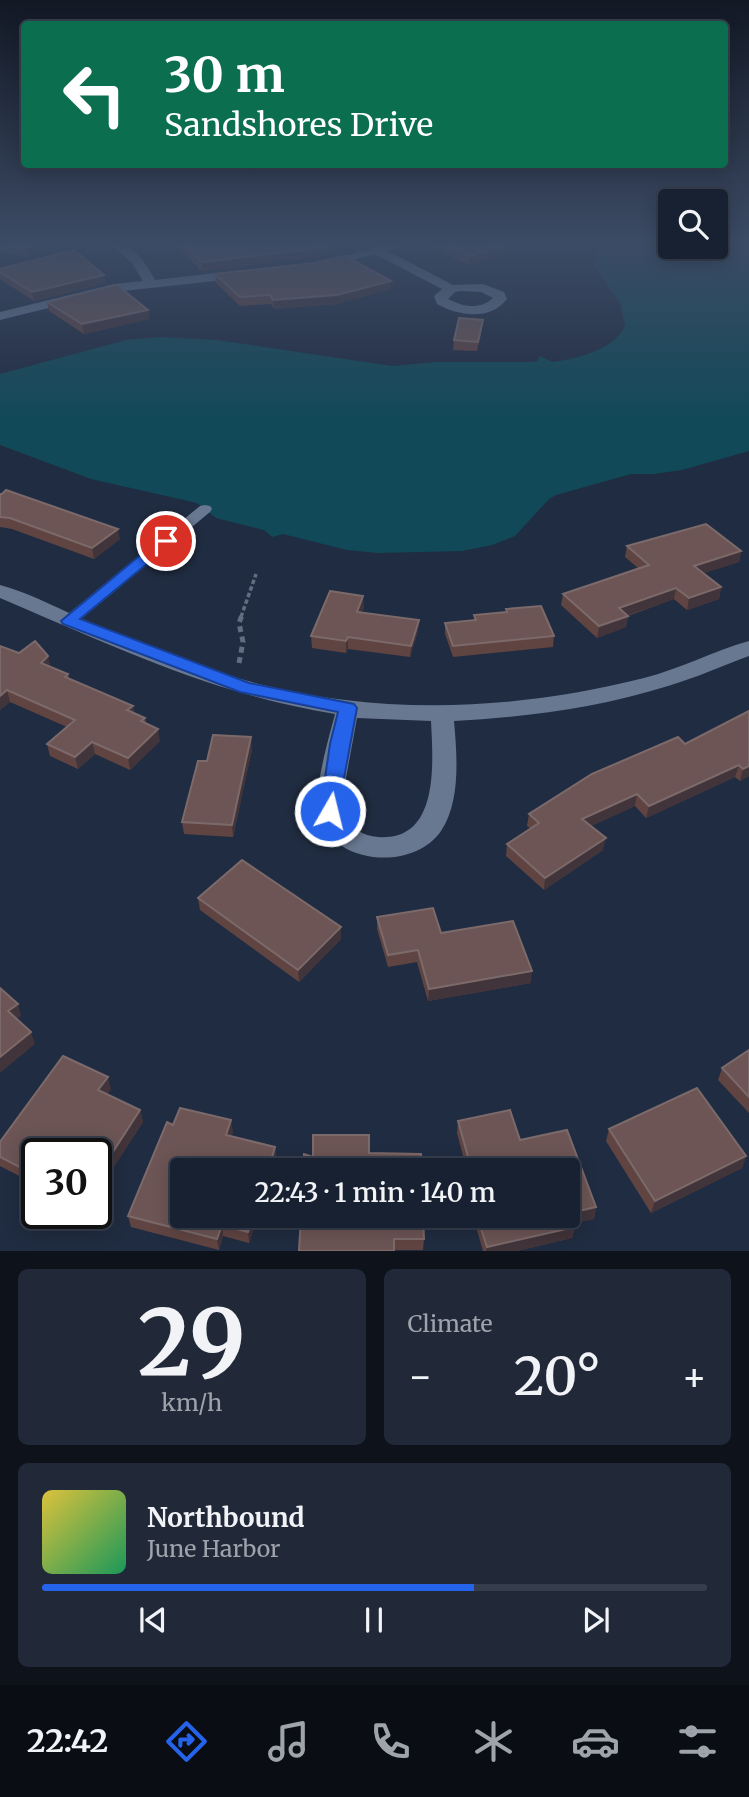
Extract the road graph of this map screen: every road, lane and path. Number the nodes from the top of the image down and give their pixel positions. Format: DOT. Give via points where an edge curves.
graph roads {
  1 [pos="53,302"];
  2 [pos="0,316"];
  3 [pos="205,509"];
  4 [pos="256,574"];
  5 [pos="0,591"];
  6 [pos="69,621"];
  7 [pos="749,648"];
  8 [pos="228,682"];
  9 [pos="348,708"];
  10 [pos="442,713"];
  1 -- 2 [label="street"];
  3 -- 6 [label="lane"];
  4 -- 8 [label="path" via="239,624 241,658"];
  5 -- 6 [label="street"];
  6 -- 8 [label="street"];
  7 -- 10 [label="street" via="653,684 594,698 531,709"];
  8 -- 9 [label="street"];
  9 -- 10 [label="street"];
  9 -- 10 [label="street" via="330,811 336,828 348,838 387,848 419,837 431,827 439,809"];
}
